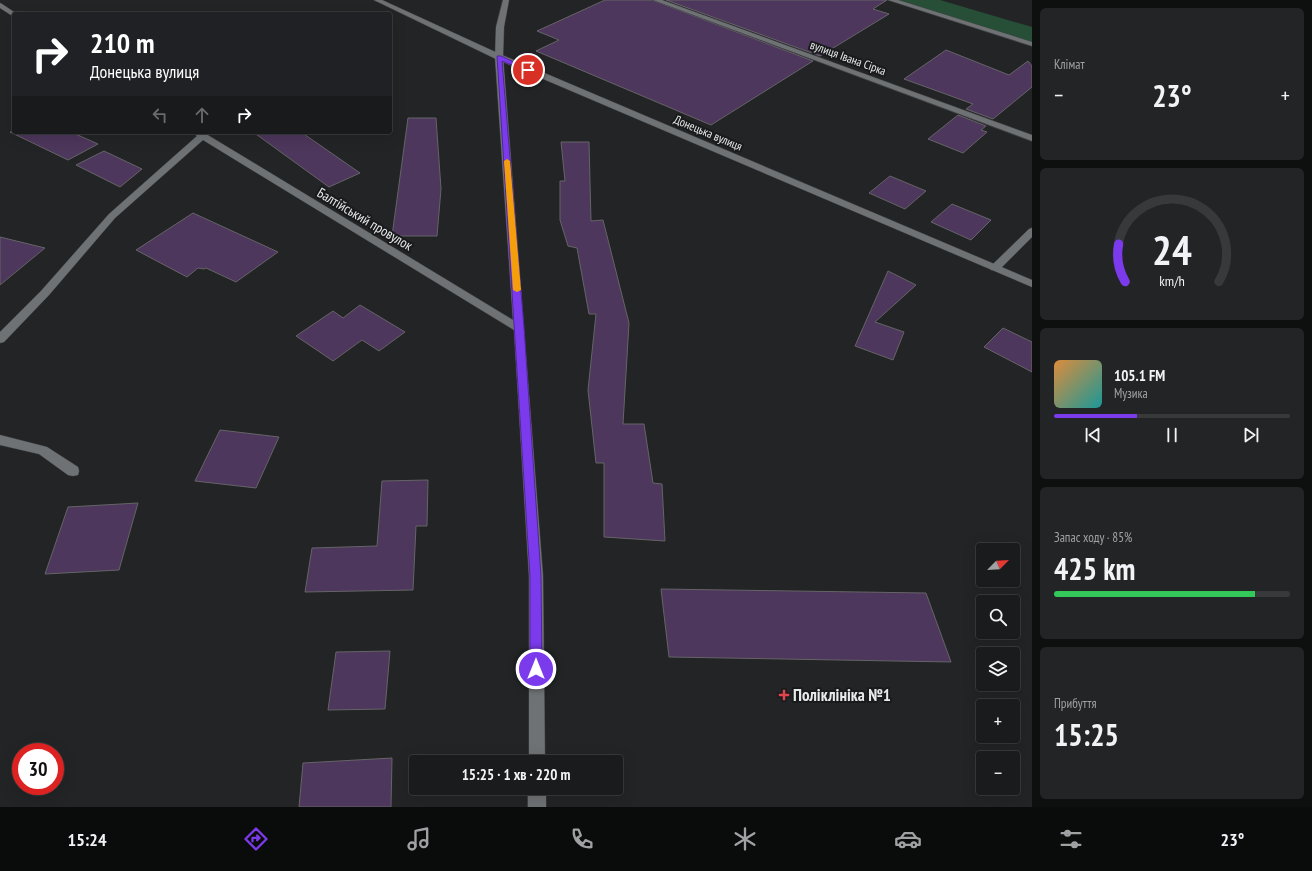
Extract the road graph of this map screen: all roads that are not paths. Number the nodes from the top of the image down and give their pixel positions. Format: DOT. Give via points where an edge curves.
graph roads {
  1 [pos="377,0"];
  2 [pos="506,0"];
  3 [pos="656,0"];
  4 [pos="891,0"];
  5 [pos="904,2"];
  6 [pos="0,5"];
  7 [pos="12,13"];
  8 [pos="1032,44"];
  9 [pos="499,57"];
  10 [pos="200,134"];
  11 [pos="1032,138"];
  12 [pos="1032,231"];
  13 [pos="995,268"];
  14 [pos="1032,284"];
  15 [pos="520,328"];
  16 [pos="0,339"];
  17 [pos="0,440"];
  18 [pos="73,471"];
  19 [pos="537,755"];
  20 [pos="537,795"];
  21 [pos="537,807"];
  1 -- 9 [label="street, Донецька вулиця"];
  2 -- 9 [label="street" via="500,27"];
  3 -- 11 [label="street, вулиця Івана Сірка"];
  4 -- 5 [label="street"];
  5 -- 8 [label="street"];
  6 -- 7 [label="street"];
  9 -- 13 [label="street, Донецька вулиця"];
  9 -- 15 [label="street"];
  10 -- 15 [label="street, Балтійський провулок"];
  10 -- 16 [label="street" via="112,216 45,293"];
  12 -- 13 [label="street"];
  13 -- 14 [label="street, Донецька вулиця"];
  15 -- 19 [label="street" via="536,576"];
  17 -- 18 [label="street" via="43,450"];
  20 -- 21 [label="street"];
}
